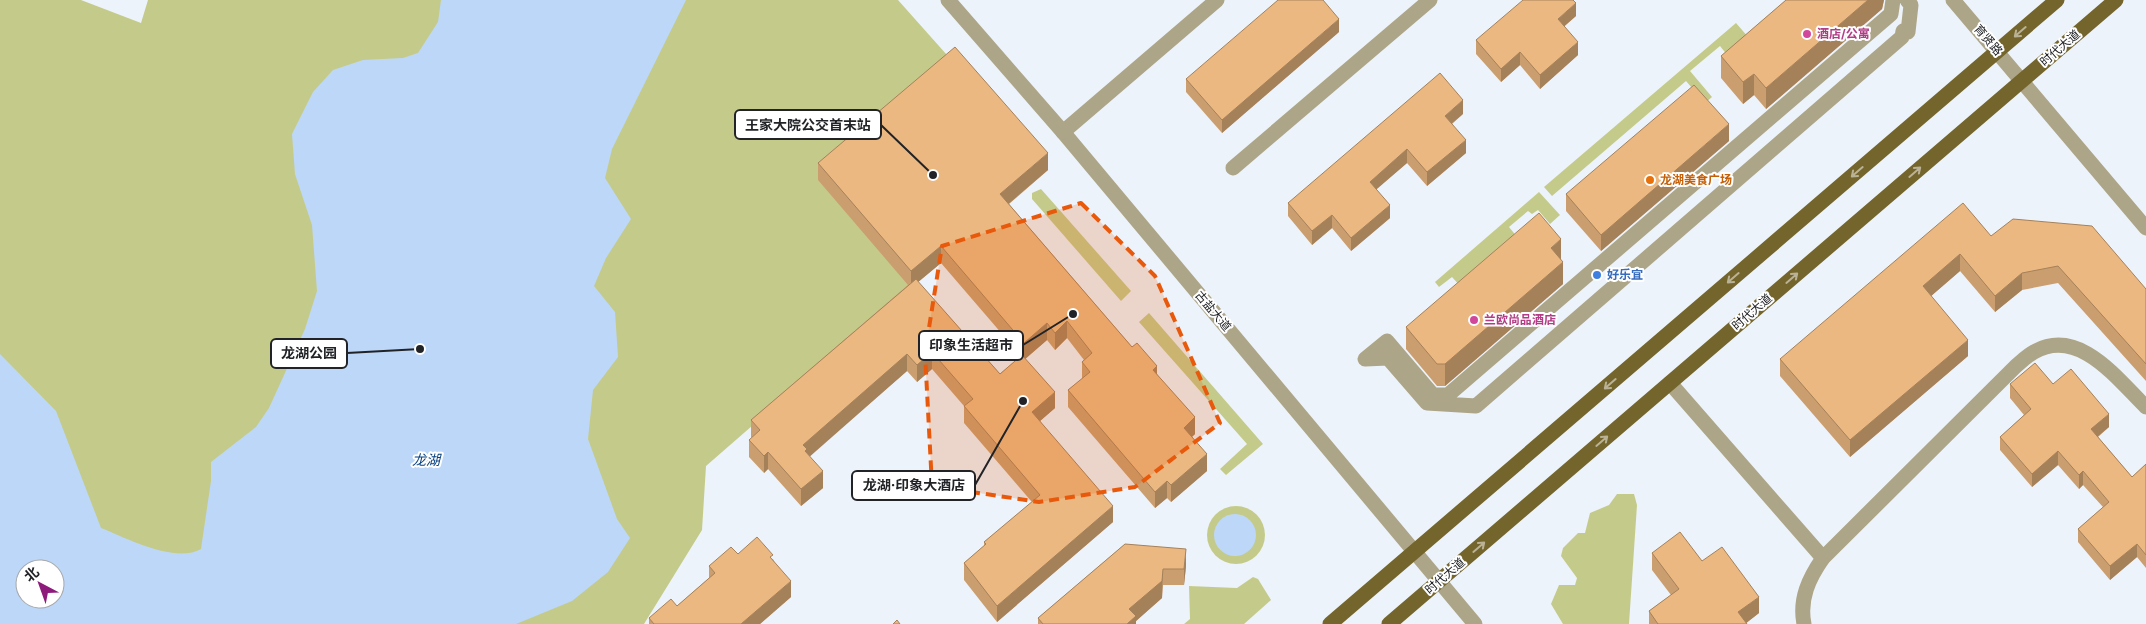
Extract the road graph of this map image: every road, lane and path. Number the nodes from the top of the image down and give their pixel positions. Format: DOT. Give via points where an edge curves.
graph roads {
  1 [pos="948,0"];
  2 [pos="1217,0"];
  3 [pos="1430,0"];
  4 [pos="1893,0"];
  5 [pos="1907,0"];
  6 [pos="1954,0"];
  7 [pos="2057,0"];
  8 [pos="2116,0"];
  9 [pos="1998,51"];
  10 [pos="2023,80"];
  11 [pos="1063,132"];
  12 [pos="1233,168"];
  13 [pos="2146,228"];
  14 [pos="1670,383"];
  15 [pos="2146,407"];
  16 [pos="1414,552"];
  17 [pos="1823,558"];
  18 [pos="1438,581"];
  19 [pos="1330,624"];
  20 [pos="1389,624"];
  21 [pos="1475,624"];
  22 [pos="1804,624"];
  1 -- 11 [label="street, 古盐大道"];
  2 -- 11 [label="street"];
  3 -- 12 [label="street"];
  4 -- 5 [label="street" via="1891,14 1448,395 1433,395 1387,341 1365,359 1388,358 1427,403 1476,406 1902,38 1902,31 1908,32 1911,5"];
  6 -- 9 [label="street, 育贤路"];
  7 -- 9 [label="main road, one-way"];
  8 -- 10 [label="main road, 时代大道"];
  9 -- 10 [label="street, 育贤路"];
  9 -- 16 [label="main road, one-way"];
  10 -- 13 [label="street, 育贤路"];
  14 -- 10 [label="main road, 时代大道, one-way"];
  11 -- 16 [label="street, 古盐大道"];
  14 -- 17 [label="street"];
  18 -- 14 [label="main road, 时代大道, one-way"];
  15 -- 17 [label="street" via="2096,358 2075,347 2054,345 2035,351"];
  16 -- 18 [label="street, 古盐大道"];
  16 -- 19 [label="main road"];
  17 -- 22 [label="street" via="1811,574 1805,590"];
  18 -- 20 [label="main road, 时代大道"];
  18 -- 21 [label="street, 古盐大道"];
}
